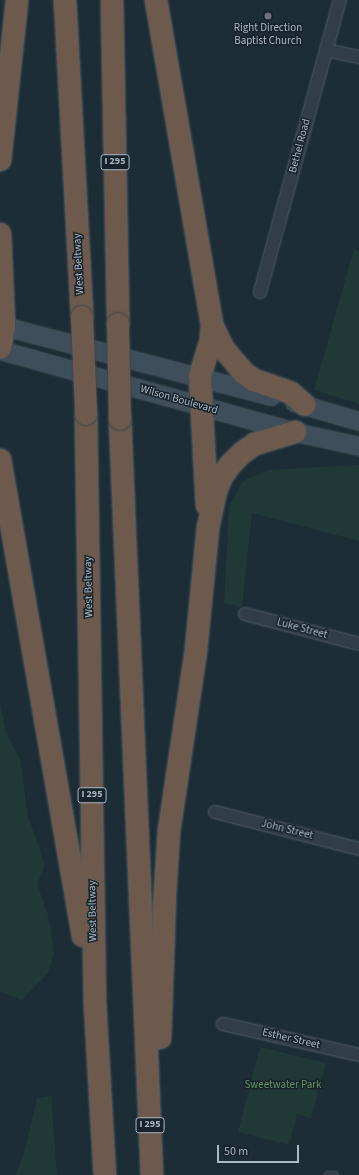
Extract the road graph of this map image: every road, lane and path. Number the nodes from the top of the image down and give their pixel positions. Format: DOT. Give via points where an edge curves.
graph roads {
  1 [pos="17,0"];
  2 [pos="65,0"];
  3 [pos="112,0"];
  4 [pos="156,0"];
  5 [pos="340,0"];
  6 [pos="326,50"];
  7 [pos="359,58"];
  8 [pos="0,160"];
  9 [pos="0,234"];
  10 [pos="260,292"];
  11 [pos="2,325"];
  12 [pos="212,325"];
  13 [pos="0,349"];
  14 [pos="200,376"];
  15 [pos="305,405"];
  16 [pos="202,407"];
  17 [pos="359,421"];
  18 [pos="295,432"];
  19 [pos="359,446"];
  20 [pos="0,460"];
  21 [pos="208,528"];
  22 [pos="246,614"];
  23 [pos="359,644"];
  24 [pos="215,812"];
  25 [pos="359,849"];
  26 [pos="95,1004"];
  27 [pos="223,1024"];
  28 [pos="359,1055"];
  29 [pos="149,1075"];
  30 [pos="105,1175"];
  31 [pos="152,1175"];
  32 [pos="328,1175"];
  33 [pos="335,1175"];
  1 -- 8 [label="highway"];
  2 -- 26 [label="highway, West Beltway / I 295, bridge" via="86,414"];
  3 -- 29 [label="highway, I 295, bridge" via="120,419"];
  4 -- 12 [label="highway"];
  5 -- 6 [label="street, Bethel Road"];
  6 -- 7 [label="street"];
  6 -- 10 [label="street, Bethel Road"];
  9 -- 11 [label="highway"];
  11 -- 13 [label="highway"];
  11 -- 14 [label="main road"];
  12 -- 14 [label="highway" via="211,340"];
  12 -- 15 [label="highway" via="223,348 244,373 254,380 291,393"];
  13 -- 16 [label="main road, Wilson Boulevard"];
  14 -- 15 [label="main road"];
  14 -- 16 [label="highway"];
  15 -- 17 [label="main road"];
  16 -- 18 [label="main road, Wilson Boulevard"];
  16 -- 21 [label="highway"];
  18 -- 19 [label="main road, Wilson Boulevard"];
  18 -- 21 [label="highway" via="255,444 230,464 216,491"];
  20 -- 26 [label="highway"];
  21 -- 29 [label="highway" via="196,650 169,831 159,1053"];
  22 -- 23 [label="street, Luke Street"];
  24 -- 25 [label="street, John Street"];
  26 -- 30 [label="highway, West Beltway / I 295"];
  27 -- 28 [label="street, Esther Street"];
  29 -- 31 [label="highway, I 295"];
  32 -- 33 [label="lane"];
}
